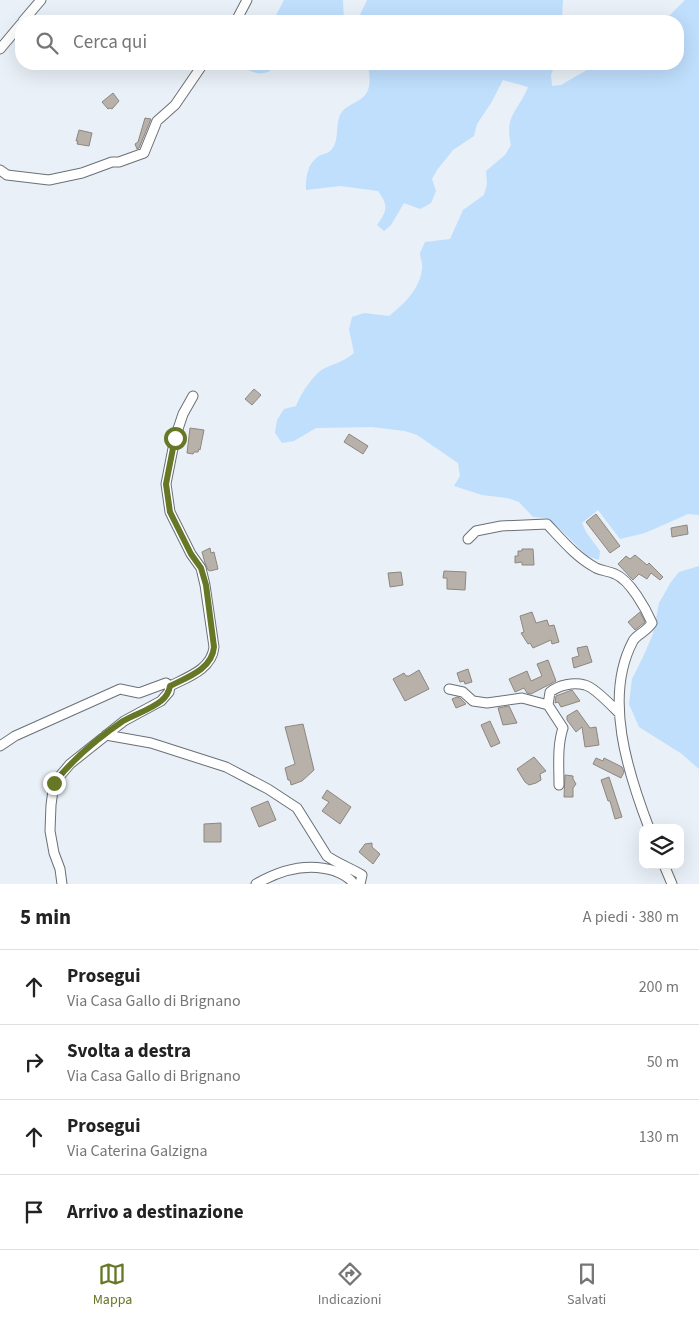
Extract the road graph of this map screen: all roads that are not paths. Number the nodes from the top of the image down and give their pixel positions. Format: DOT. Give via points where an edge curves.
graph roads {
  1 [pos="41,0"];
  2 [pos="247,0"];
  3 [pos="28,15"];
  4 [pos="239,15"];
  5 [pos="15,31"];
  6 [pos="0,49"];
  7 [pos="199,70"];
  8 [pos="0,170"];
  9 [pos="193,396"];
  10 [pos="468,539"];
  11 [pos="170,686"];
  12 [pos="449,689"];
  13 [pos="548,705"];
  14 [pos="619,714"];
  15 [pos="106,735"];
  16 [pos="0,746"];
  17 [pos="559,785"];
  18 [pos="647,824"];
  19 [pos="666,869"];
  20 [pos="62,884"];
  21 [pos="256,884"];
  22 [pos="354,884"];
  23 [pos="360,884"];
  24 [pos="672,884"];
  1 -- 3 [label="street"];
  2 -- 4 [label="street"];
  5 -- 6 [label="street"];
  7 -- 8 [label="street" via="175,104 157,120 144,153 48,180"];
  9 -- 11 [label="street" via="178,430 166,484 170,512 201,568 206,585 214,655 205,667"];
  10 -- 14 [label="street" via="476,531 501,526 547,524 570,549 597,568 617,574 634,592 652,624 634,638 624,659 618,695"];
  11 -- 15 [label="street" via="170,692 162,701 124,721"];
  11 -- 16 [label="street" via="166,683 139,693 120,690 15,736"];
  12 -- 13 [label="street" via="464,692 473,701 487,703 522,698"];
  13 -- 14 [label="street" via="550,692 558,686 586,685"];
  13 -- 17 [label="street" via="563,728"];
  14 -- 18 [label="street" via="627,759"];
  15 -- 20 [label="street" via="70,764 54,783 50,832"];
  15 -- 23 [label="street" via="151,742 226,767 268,788 297,808 327,856 362,875"];
  19 -- 24 [label="street"];
  21 -- 22 [label="street" via="269,876 312,866 344,874"];
}
